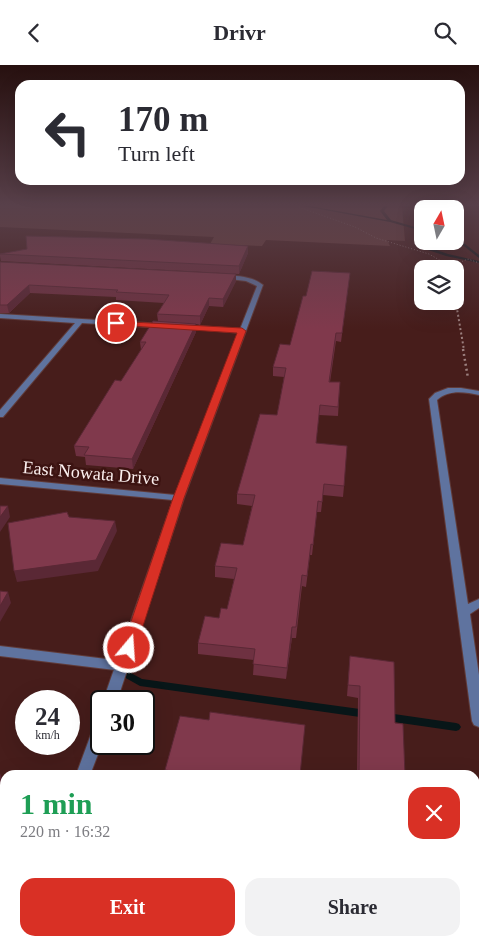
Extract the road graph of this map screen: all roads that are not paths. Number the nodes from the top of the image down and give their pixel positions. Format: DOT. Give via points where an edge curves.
graph roads {
  1 [pos="214,276"];
  2 [pos="0,315"];
  3 [pos="80,321"];
  4 [pos="242,331"];
  5 [pos="474,392"];
  6 [pos="0,415"];
  7 [pos="0,481"];
  8 [pos="179,498"];
  9 [pos="479,603"];
  10 [pos="463,612"];
  11 [pos="0,651"];
  12 [pos="123,666"];
  13 [pos="114,690"];
  14 [pos="479,721"];
  15 [pos="91,755"];
  16 [pos="86,770"];
  1 -- 4 [label="street" via="254,281 260,285"];
  2 -- 3 [label="street"];
  3 -- 4 [label="street"];
  3 -- 6 [label="street"];
  4 -- 8 [label="street"];
  5 -- 10 [label="street" via="442,392 433,399"];
  7 -- 8 [label="street, East Nowata Drive"];
  8 -- 12 [label="street"];
  9 -- 10 [label="street"];
  10 -- 14 [label="street"];
  11 -- 12 [label="street"];
  12 -- 13 [label="street"];
  15 -- 16 [label="street"];
}
